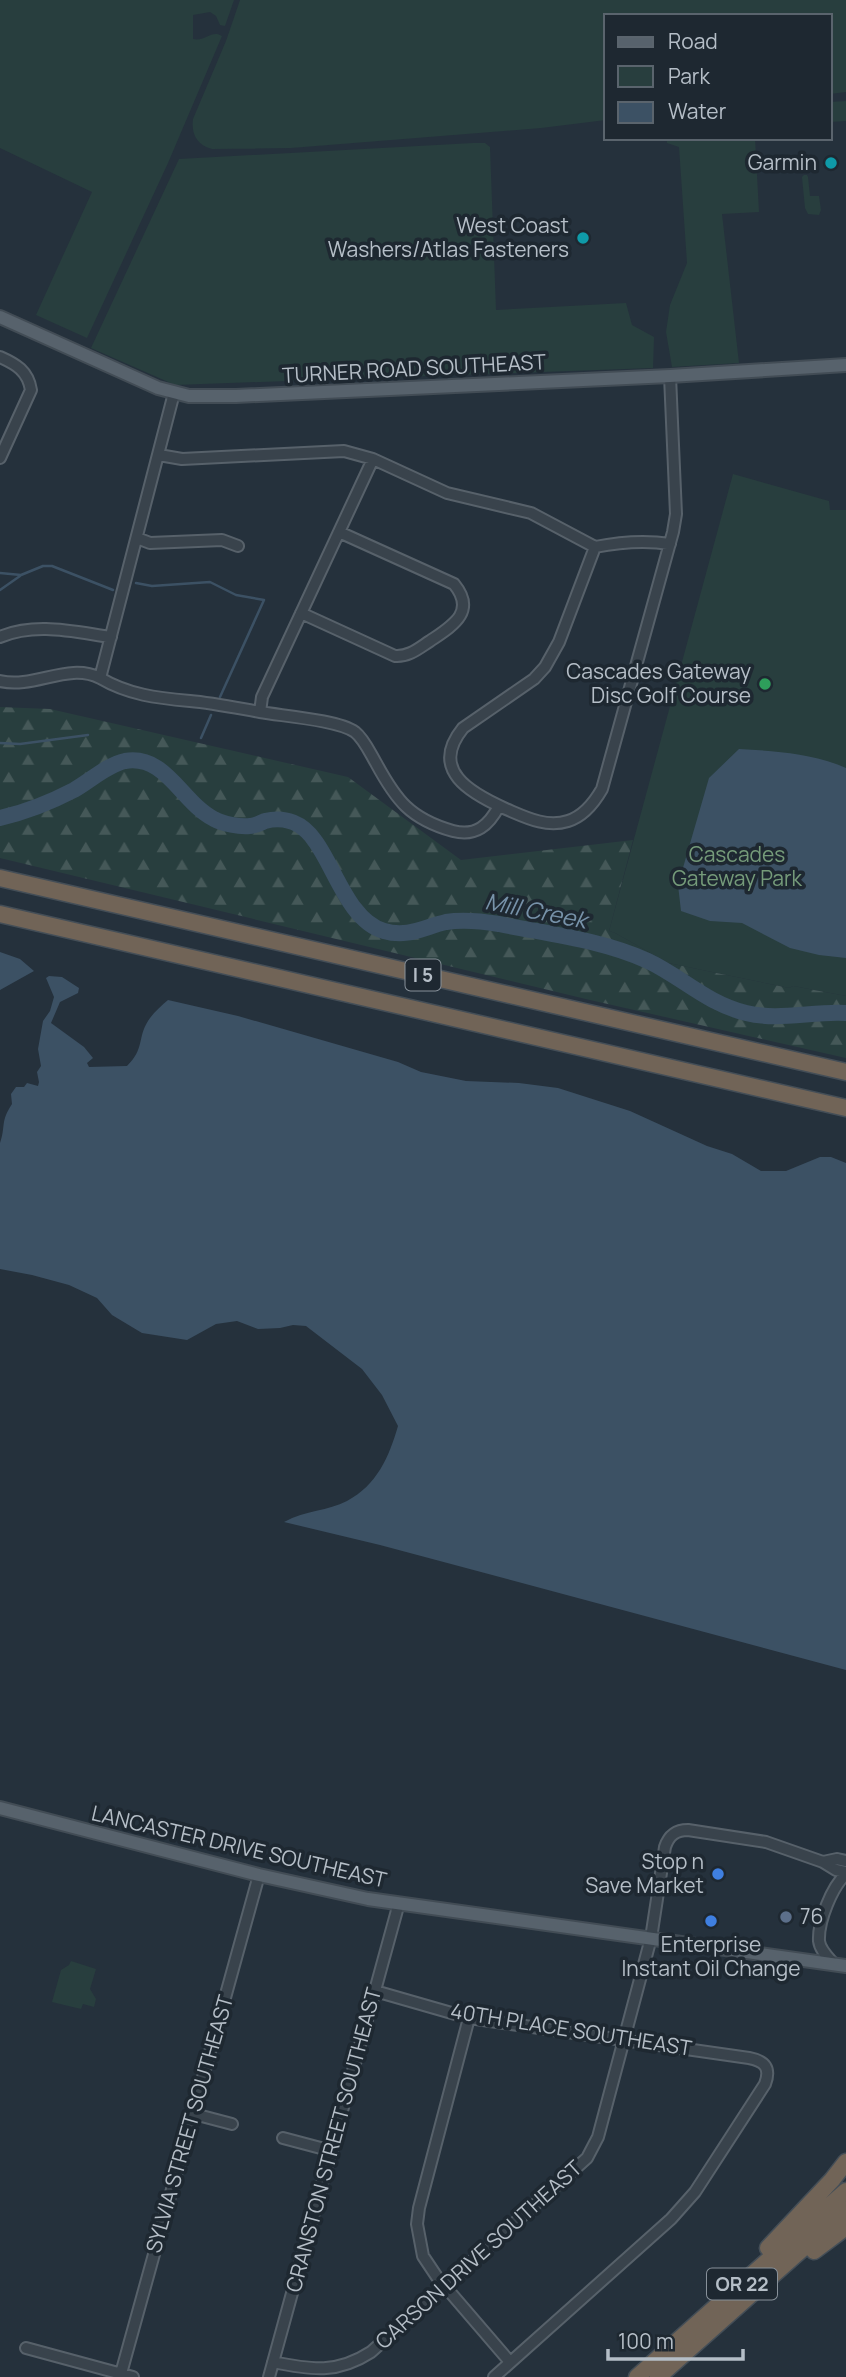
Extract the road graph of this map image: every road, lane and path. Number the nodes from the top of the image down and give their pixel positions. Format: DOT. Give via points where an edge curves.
graph roads {
  1 [pos="0,317"];
  2 [pos="0,357"];
  3 [pos="846,365"];
  4 [pos="670,376"];
  5 [pos="174,393"];
  6 [pos="159,455"];
  7 [pos="0,458"];
  8 [pos="373,459"];
  9 [pos="339,532"];
  10 [pos="137,538"];
  11 [pos="670,544"];
  12 [pos="238,546"];
  13 [pos="595,548"];
  14 [pos="301,613"];
  15 [pos="0,637"];
  16 [pos="111,637"];
  17 [pos="100,678"];
  18 [pos="0,681"];
  19 [pos="260,712"];
  20 [pos="499,806"];
  21 [pos="0,878"];
  22 [pos="0,914"];
  23 [pos="846,1072"];
  24 [pos="846,1108"];
  25 [pos="0,1808"];
  26 [pos="846,1860"];
  27 [pos="823,1862"];
  28 [pos="846,1873"];
  29 [pos="259,1875"];
  30 [pos="399,1903"];
  31 [pos="651,1938"];
  32 [pos="840,1965"];
  33 [pos="375,1991"];
  34 [pos="469,2018"];
  35 [pos="624,2040"];
  36 [pos="194,2114"];
  37 [pos="232,2124"];
  38 [pos="283,2137"];
  39 [pos="332,2151"];
  40 [pos="846,2162"];
  41 [pos="846,2191"];
  42 [pos="846,2210"];
  43 [pos="846,2227"];
  44 [pos="762,2285"];
  45 [pos="445,2288"];
  46 [pos="697,2324"];
  47 [pos="26,2348"];
  48 [pos="273,2362"];
  49 [pos="510,2362"];
  50 [pos="120,2375"];
  51 [pos="133,2377"];
  52 [pos="269,2377"];
  53 [pos="494,2377"];
  54 [pos="637,2377"];
  55 [pos="658,2377"];
  1 -- 5 [label="main road, TURNER ROAD SOUTHEAST"];
  2 -- 7 [label="street" via="23,370 31,390"];
  3 -- 4 [label="main road, TURNER ROAD SOUTHEAST"];
  4 -- 5 [label="main road, TURNER ROAD SOUTHEAST" via="236,396"];
  4 -- 11 [label="street" via="677,497"];
  5 -- 6 [label="street"];
  6 -- 8 [label="street" via="182,459 344,451"];
  6 -- 10 [label="street"];
  8 -- 9 [label="street"];
  8 -- 13 [label="street" via="447,493 531,513"];
  9 -- 14 [label="street"];
  9 -- 14 [label="street" via="454,584 463,605 460,617 412,652 395,656"];
  10 -- 12 [label="street" via="150,543 222,540"];
  10 -- 16 [label="street"];
  11 -- 13 [label="street" via="628,542"];
  11 -- 20 [label="street" via="606,777 595,801 579,816 557,823 538,822"];
  13 -- 20 [label="street" via="545,667 463,728 451,748 453,770 460,781"];
  14 -- 19 [label="street" via="262,697"];
  15 -- 16 [label="street" via="45,628"];
  16 -- 17 [label="street"];
  17 -- 18 [label="street" via="82,671 36,682"];
  17 -- 19 [label="street" via="126,691 160,699"];
  19 -- 20 [label="street" via="354,731 407,810 443,828 470,833 480,830"];
  21 -- 23 [label="highway, I 5"];
  22 -- 24 [label="highway, I 5"];
  25 -- 29 [label="main road, LANCASTER DRIVE SOUTHEAST"];
  26 -- 27 [label="street"];
  27 -- 28 [label="street"];
  27 -- 31 [label="street, CARSON DRIVE SOUTHEAST" via="766,1842 677,1831 665,1847"];
  28 -- 32 [label="street" via="828,1901 819,1936 821,1948"];
  29 -- 30 [label="main road, LANCASTER DRIVE SOUTHEAST"];
  29 -- 36 [label="street, SYLVIA STREET SOUTHEAST"];
  30 -- 31 [label="main road, LANCASTER DRIVE SOUTHEAST"];
  30 -- 33 [label="street, CRANSTON STREET SOUTHEAST"];
  31 -- 32 [label="main road, LANCASTER DRIVE SOUTHEAST"];
  31 -- 35 [label="street, CARSON DRIVE SOUTHEAST"];
  33 -- 34 [label="street, 40TH PLACE SOUTHEAST"];
  33 -- 39 [label="street, CRANSTON STREET SOUTHEAST"];
  34 -- 35 [label="street, 40TH PLACE SOUTHEAST"];
  34 -- 45 [label="street" via="417,2224 423,2256"];
  35 -- 45 [label="street, CARSON DRIVE SOUTHEAST" via="598,2137 587,2158"];
  35 -- 49 [label="street, 40TH PLACE SOUTHEAST" via="763,2062 768,2072 765,2084 688,2201"];
  36 -- 37 [label="street"];
  36 -- 50 [label="street, SYLVIA STREET SOUTHEAST"];
  38 -- 39 [label="street"];
  39 -- 48 [label="street, CRANSTON STREET SOUTHEAST"];
  40 -- 46 [label="highway"];
  41 -- 46 [label="highway, OR 22"];
  42 -- 44 [label="highway, OR 22"];
  43 -- 44 [label="highway"];
  44 -- 55 [label="highway, OR 22"];
  45 -- 48 [label="street, CARSON DRIVE SOUTHEAST" via="351,2364 317,2369"];
  45 -- 49 [label="street"];
  46 -- 54 [label="highway, OR 22"];
  47 -- 50 [label="street"];
  48 -- 52 [label="street, CRANSTON STREET SOUTHEAST"];
  49 -- 53 [label="street"];
  50 -- 51 [label="street"];
}
